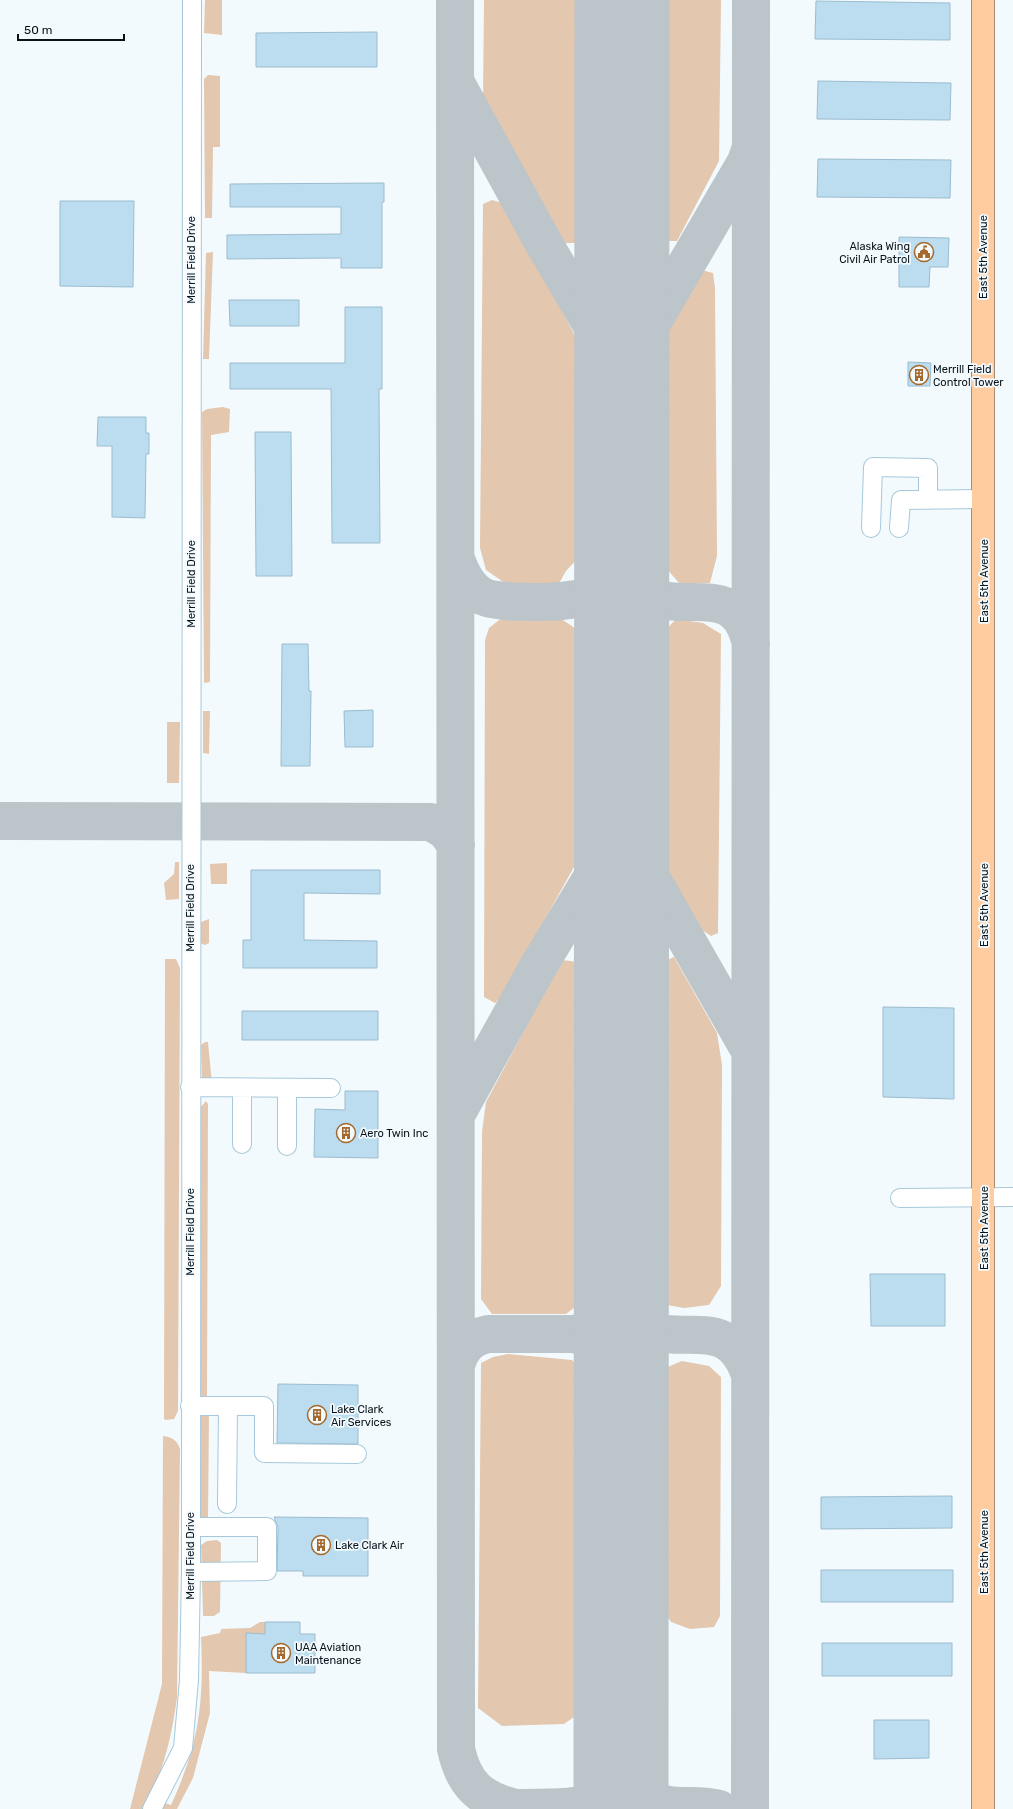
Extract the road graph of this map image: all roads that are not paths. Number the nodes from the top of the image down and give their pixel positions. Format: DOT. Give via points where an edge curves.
graph roads {
  1 [pos="192,0"];
  2 [pos="983,0"];
  3 [pos="983,499"];
  4 [pos="928,500"];
  5 [pos="871,528"];
  6 [pos="900,528"];
  7 [pos="190,1087"];
  8 [pos="242,1088"];
  9 [pos="287,1088"];
  10 [pos="331,1088"];
  11 [pos="242,1144"];
  12 [pos="287,1146"];
  13 [pos="1013,1197"];
  14 [pos="900,1198"];
  15 [pos="984,1198"];
  16 [pos="190,1406"];
  17 [pos="228,1406"];
  18 [pos="357,1454"];
  19 [pos="227,1504"];
  20 [pos="191,1527"];
  21 [pos="191,1572"];
  22 [pos="152,1809"];
  23 [pos="983,1809"];
  1 -- 7 [label="street, Merrill Field Drive"];
  2 -- 3 [label="highway, East 5th Avenue"];
  3 -- 4 [label="street"];
  3 -- 15 [label="highway, East 5th Avenue"];
  4 -- 5 [label="street" via="928,468 873,467"];
  4 -- 6 [label="street" via="901,500"];
  7 -- 8 [label="street"];
  7 -- 16 [label="street, Merrill Field Drive"];
  8 -- 9 [label="street"];
  8 -- 11 [label="street"];
  9 -- 10 [label="street"];
  9 -- 12 [label="street"];
  13 -- 15 [label="street"];
  14 -- 15 [label="street"];
  15 -- 23 [label="highway, East 5th Avenue"];
  16 -- 17 [label="street"];
  16 -- 20 [label="street, Merrill Field Drive"];
  17 -- 18 [label="street" via="264,1406 264,1453"];
  17 -- 19 [label="street"];
  20 -- 21 [label="street, Merrill Field Drive"];
  20 -- 21 [label="street" via="267,1527 267,1571"];
  21 -- 22 [label="street, Merrill Field Drive" via="189,1680 183,1748"];
}
